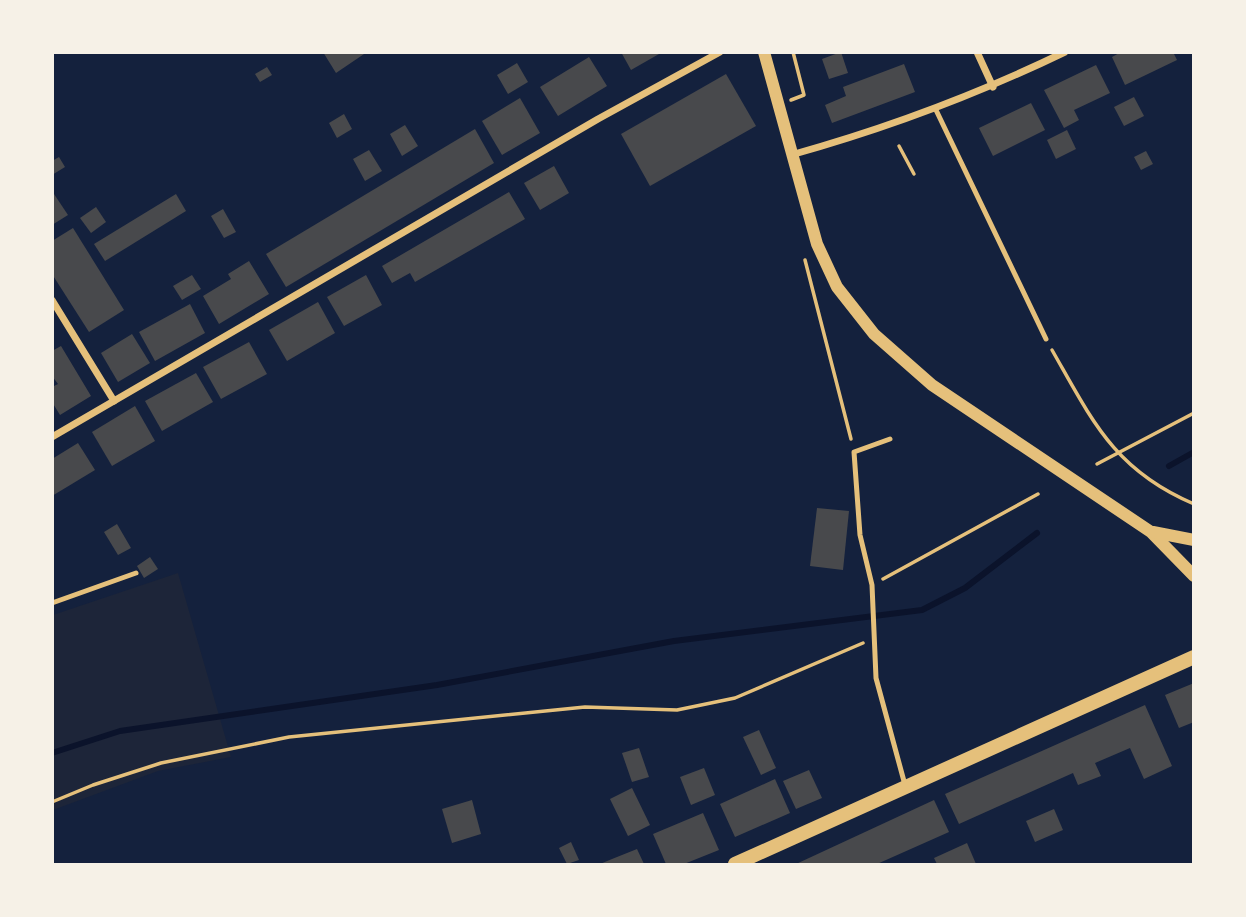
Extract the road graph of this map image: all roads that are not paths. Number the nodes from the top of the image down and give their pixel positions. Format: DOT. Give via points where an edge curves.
graph roads {
  1 [pos="720,52"];
  2 [pos="764,52"];
  3 [pos="977,52"];
  4 [pos="1065,52"];
  5 [pos="993,87"];
  6 [pos="936,110"];
  7 [pos="791,155"];
  8 [pos="52,300"];
  9 [pos="1046,340"];
  10 [pos="114,401"];
  11 [pos="52,437"];
  12 [pos="890,439"];
  13 [pos="1152,531"];
  14 [pos="1194,540"];
  15 [pos="136,573"];
  16 [pos="1194,576"];
  17 [pos="52,603"];
  18 [pos="1194,657"];
  19 [pos="906,788"];
  20 [pos="735,864"];
  1 -- 10 [label="street"];
  2 -- 7 [label="street"];
  3 -- 5 [label="street"];
  4 -- 5 [label="street"];
  5 -- 6 [label="street"];
  6 -- 7 [label="street"];
  6 -- 9 [label="lane"];
  7 -- 13 [label="street" via="817,244 837,287 874,334 932,385"];
  8 -- 10 [label="street"];
  10 -- 11 [label="street"];
  12 -- 19 [label="lane" via="854,452 860,535 872,585 876,678"];
  13 -- 14 [label="street"];
  13 -- 16 [label="street"];
  15 -- 17 [label="lane"];
  18 -- 19 [label="main road"];
  19 -- 20 [label="main road"];
}
